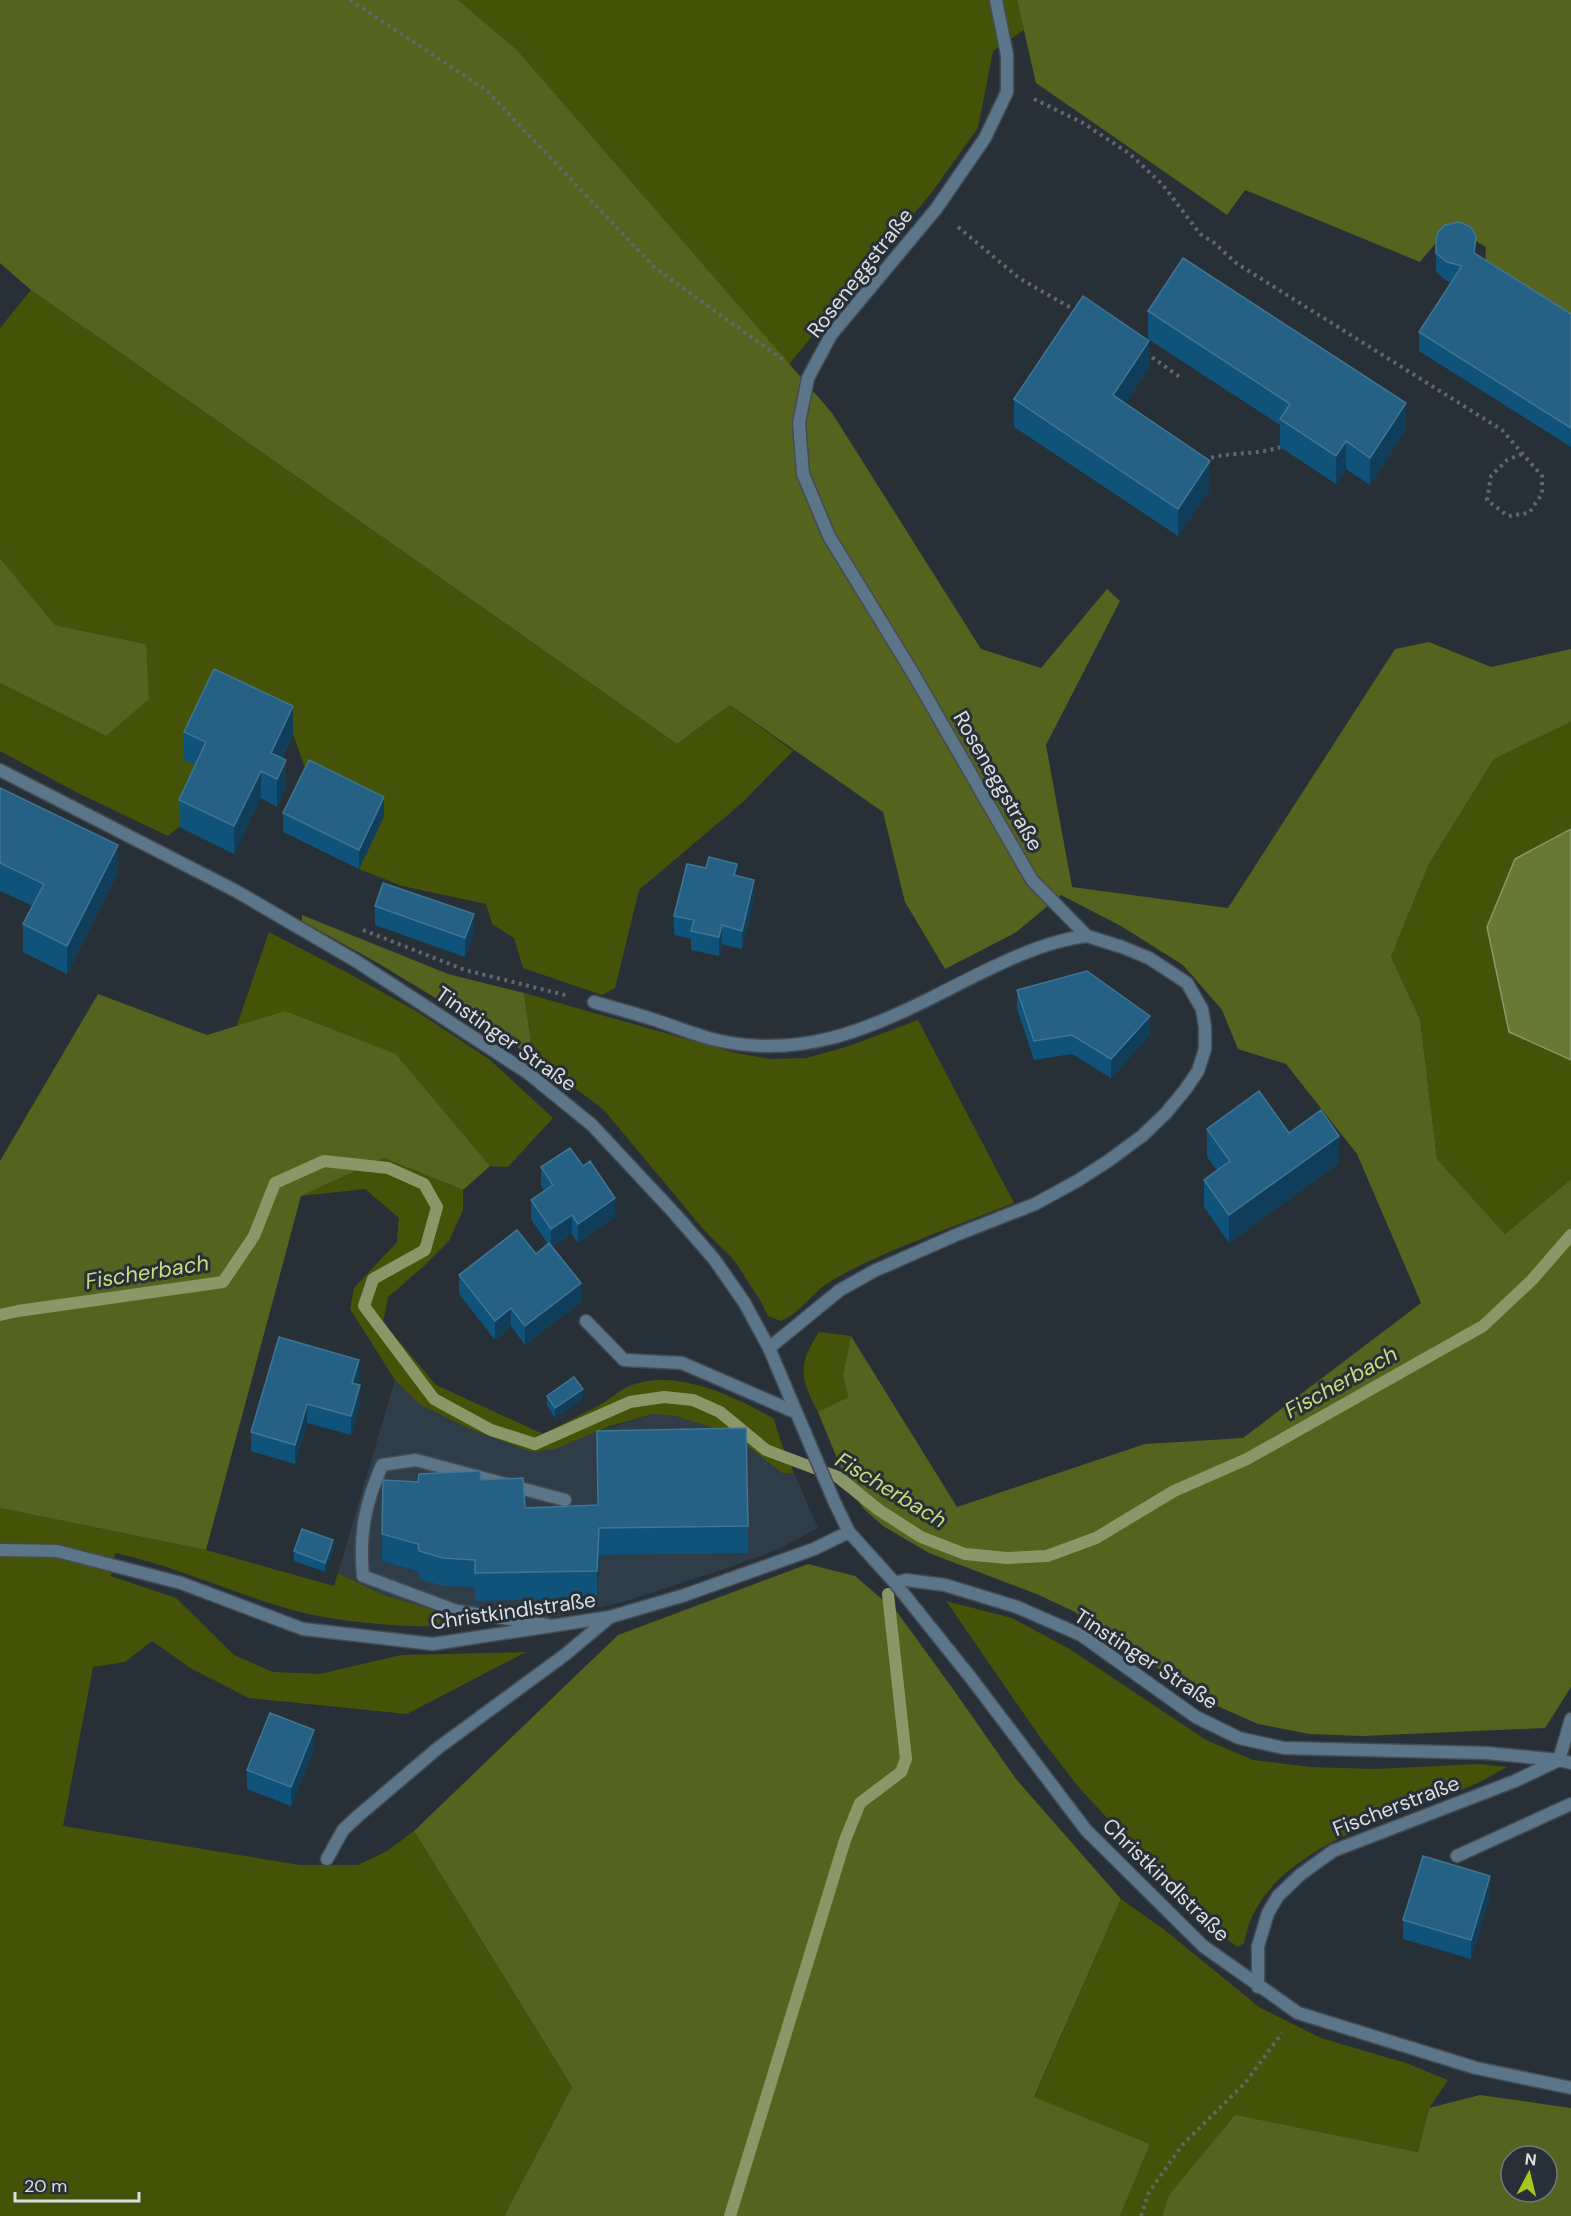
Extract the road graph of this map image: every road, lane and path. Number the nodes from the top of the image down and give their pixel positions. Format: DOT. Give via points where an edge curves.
graph roads {
  1 [pos="350,0"];
  2 [pos="996,0"];
  3 [pos="1007,92"];
  4 [pos="936,209"];
  5 [pos="1080,313"];
  6 [pos="1141,349"];
  7 [pos="808,378"];
  8 [pos="1181,378"];
  9 [pos="1280,447"];
  10 [pos="1522,454"];
  11 [pos="1195,465"];
  12 [pos="0,770"];
  13 [pos="353,926"];
  14 [pos="1088,936"];
  15 [pos="594,1002"];
  16 [pos="586,1321"];
  17 [pos="769,1348"];
  18 [pos="795,1412"];
  19 [pos="565,1500"];
  20 [pos="834,1501"];
  21 [pos="849,1532"];
  22 [pos="0,1550"];
  23 [pos="895,1583"];
  24 [pos="610,1617"];
  25 [pos="555,1626"];
  26 [pos="1571,1719"];
  27 [pos="1565,1761"];
  28 [pos="1571,1804"];
  29 [pos="1457,1856"];
  30 [pos="327,1859"];
  31 [pos="1258,1987"];
  32 [pos="1298,2013"];
  33 [pos="1571,2088"];
  34 [pos="1141,2216"];
  1 -- 7 [label="path" via="486,90 655,268"];
  2 -- 3 [label="street, Roseneggstraße" via="1007,55"];
  3 -- 4 [label="street, Roseneggstraße" via="985,138"];
  3 -- 10 [label="path" via="1083,123 1130,154 1163,185 1200,234 1236,263 1502,430"];
  4 -- 5 [label="path" via="1019,278"];
  4 -- 7 [label="street, Roseneggstraße" via="831,335"];
  6 -- 8 [label="path"];
  7 -- 14 [label="street, Roseneggstraße" via="799,423 803,474 829,536 1032,880"];
  9 -- 11 [label="path" via="1267,452 1223,455"];
  10 -- 10 [label="path" via="1542,476 1542,494 1529,513 1508,516 1487,500 1491,476 1507,460"];
  12 -- 17 [label="street, Tinstinger Straße" via="236,891 356,961 528,1073 592,1125 675,1214 714,1259"];
  13 -- 15 [label="path" via="465,970"];
  14 -- 15 [label="street" via="1050,944 869,1027 796,1046 754,1046 716,1040"];
  14 -- 17 [label="street, Roseneggstraße" via="1149,958 1187,983 1202,1009 1205,1049 1198,1071 1185,1090 1142,1136 1077,1181 1035,1204 874,1271 840,1290"];
  16 -- 18 [label="street" via="624,1360 682,1364"];
  17 -- 18 [label="street, Tinstinger Straße"];
  18 -- 20 [label="street, Tinstinger Straße"];
  19 -- 25 [label="street" via="416,1460 382,1465 369,1495 361,1548 363,1576 457,1611"];
  20 -- 21 [label="street, Christkindlstraße"];
  21 -- 23 [label="street, Christkindlstraße"];
  21 -- 24 [label="street, Christkindlstraße" via="814,1549 685,1595"];
  22 -- 25 [label="street, Christkindlstraße" via="57,1551 181,1583 303,1629 433,1644"];
  23 -- 27 [label="street, Tinstinger Straße" via="906,1580 945,1585 1017,1607 1082,1635 1196,1717 1239,1738 1284,1748 1486,1753"];
  23 -- 31 [label="street, Christkindlstraße" via="1086,1830 1203,1946"];
  24 -- 25 [label="street, Christkindlstraße"];
  24 -- 30 [label="street" via="438,1748 358,1815 343,1830"];
  26 -- 27 [label="street"];
  27 -- 31 [label="street, Fischerstraße" via="1333,1851 1300,1875 1278,1896 1268,1913 1258,1946"];
  28 -- 29 [label="street"];
  31 -- 32 [label="street, Christkindlstraße"];
  32 -- 33 [label="street, Christkindlstraße" via="1476,2068"];
  32 -- 34 [label="path" via="1245,2082 1183,2144 1149,2192"];
}
